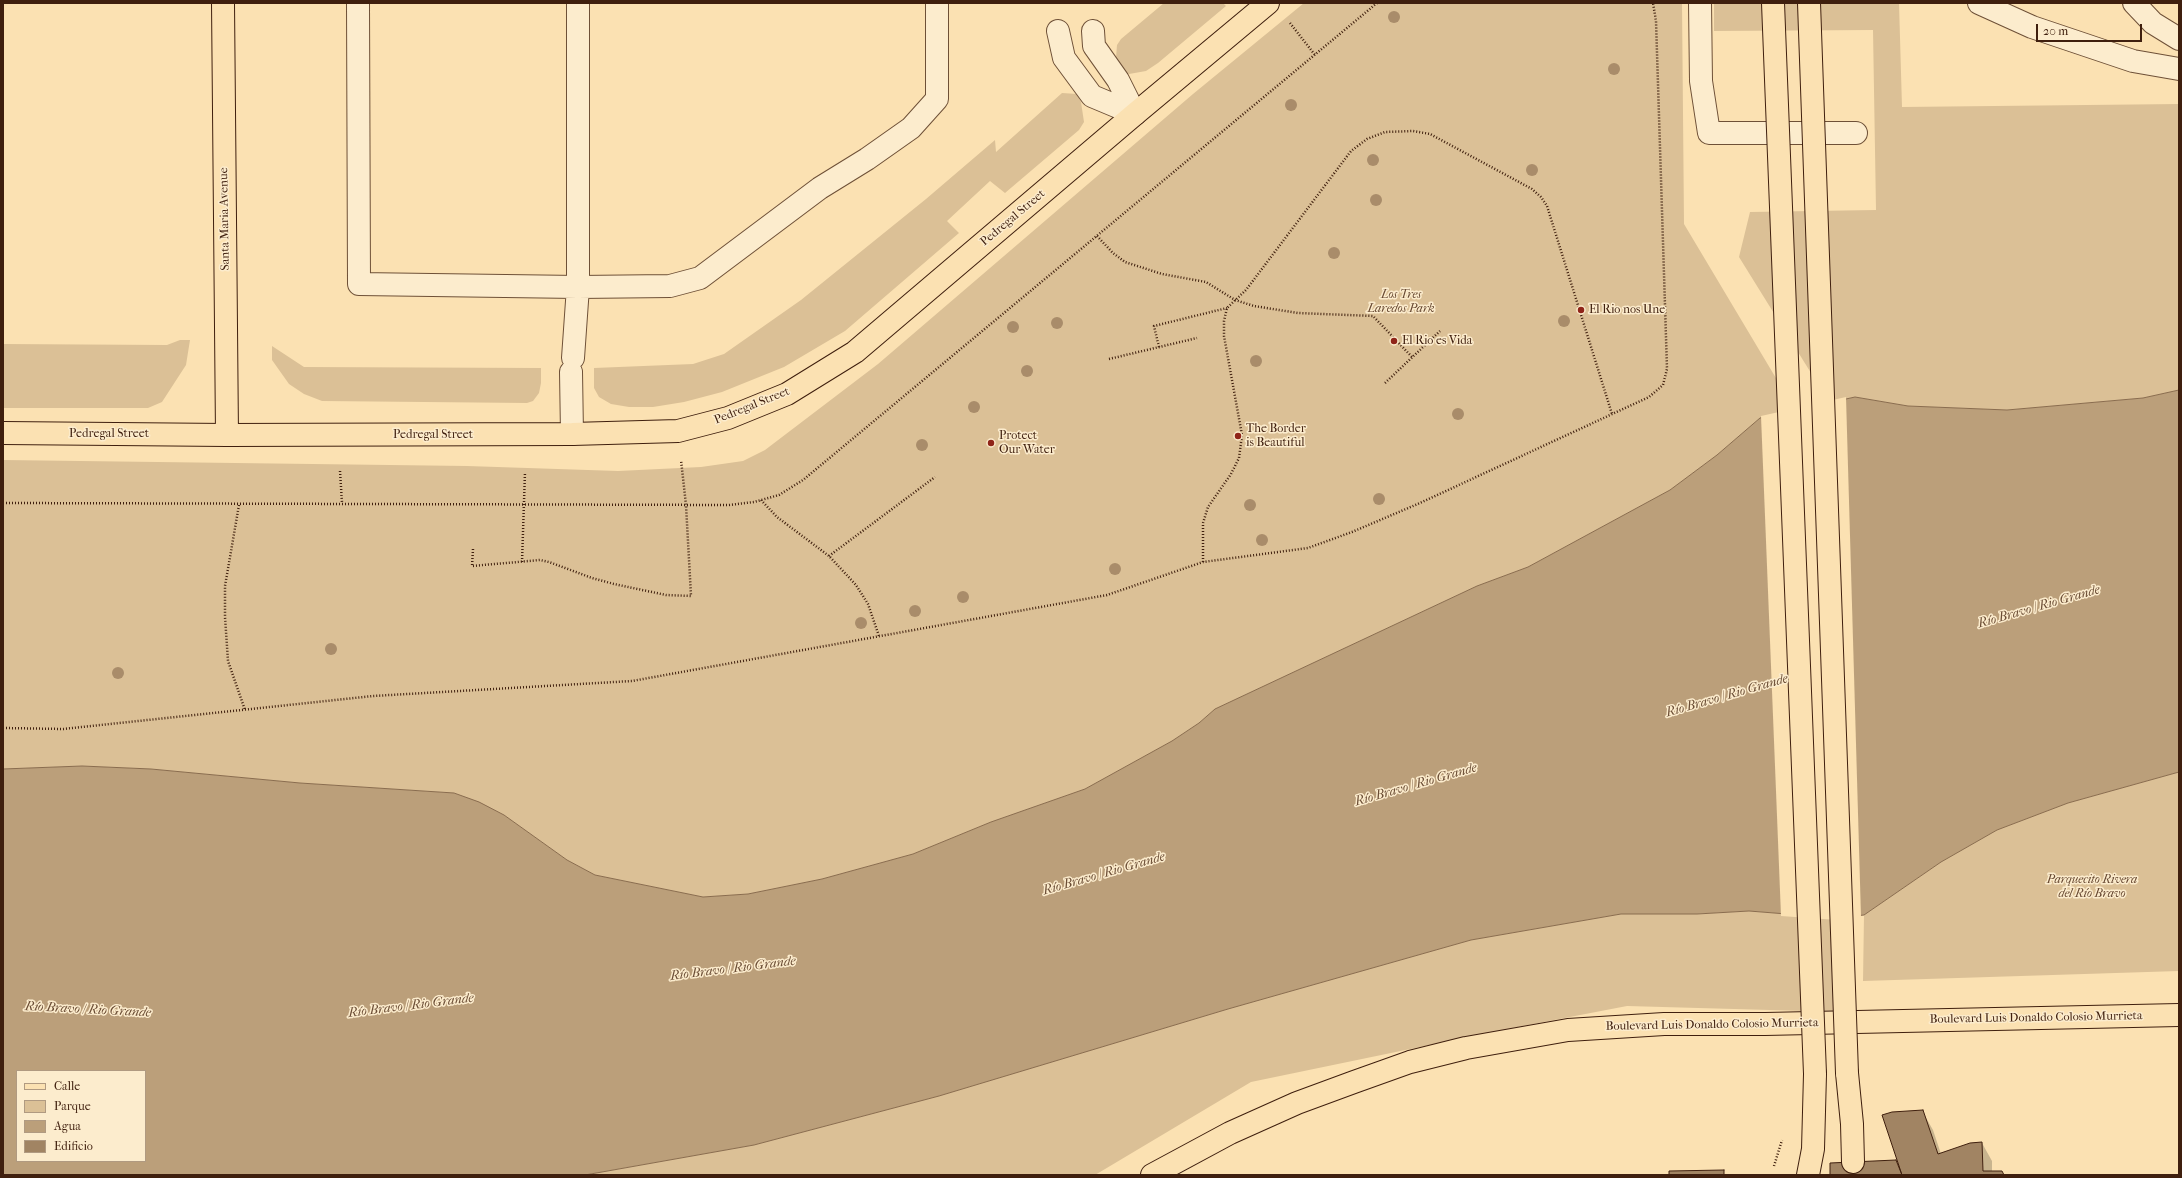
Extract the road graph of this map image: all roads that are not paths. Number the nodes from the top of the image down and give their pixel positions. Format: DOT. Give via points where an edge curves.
graph roads {
  1 [pos="223,3"];
  2 [pos="358,3"];
  3 [pos="578,3"];
  4 [pos="937,3"];
  5 [pos="1268,3"];
  6 [pos="1700,3"];
  7 [pos="1773,3"];
  8 [pos="1809,3"];
  9 [pos="1979,3"];
  10 [pos="2134,3"];
  11 [pos="1058,31"];
  12 [pos="1093,31"];
  13 [pos="2179,40"];
  14 [pos="2179,69"];
  15 [pos="1135,114"];
  16 [pos="1856,133"];
  17 [pos="578,287"];
  18 [pos="3,434"];
  19 [pos="572,434"];
  20 [pos="227,435"];
  21 [pos="2179,1015"];
  22 [pos="1853,1162"];
  23 [pos="1152,1175"];
  24 [pos="1808,1175"];
  1 -- 20 [label="main road, Santa Maria Avenue"];
  2 -- 17 [label="street" via="359,284"];
  3 -- 17 [label="street"];
  4 -- 17 [label="street" via="937,99 911,128 820,188 700,278 670,286"];
  5 -- 15 [label="main road, Pedregal Street"];
  6 -- 16 [label="street" via="1700,81 1709,133"];
  7 -- 24 [label="main road, bridge" via="1815,1074 1813,1149"];
  8 -- 22 [label="main road, bridge" via="1847,1073"];
  9 -- 14 [label="street" via="2032,27 2133,61"];
  10 -- 13 [label="street" via="2153,23"];
  11 -- 15 [label="street" via="1064,58 1092,96"];
  12 -- 15 [label="street" via="1094,46 1118,80"];
  15 -- 19 [label="main road, Pedregal Street" via="855,352 787,394 728,418 678,431"];
  17 -- 19 [label="street" via="572,365"];
  18 -- 20 [label="main road, Pedregal Street"];
  19 -- 20 [label="main road, Pedregal Street"];
  21 -- 23 [label="main road, Boulevard Luis Donaldo Colosio Murrieta" via="1664,1024 1568,1030 1466,1048 1410,1062 1297,1103 1230,1133"];
}
